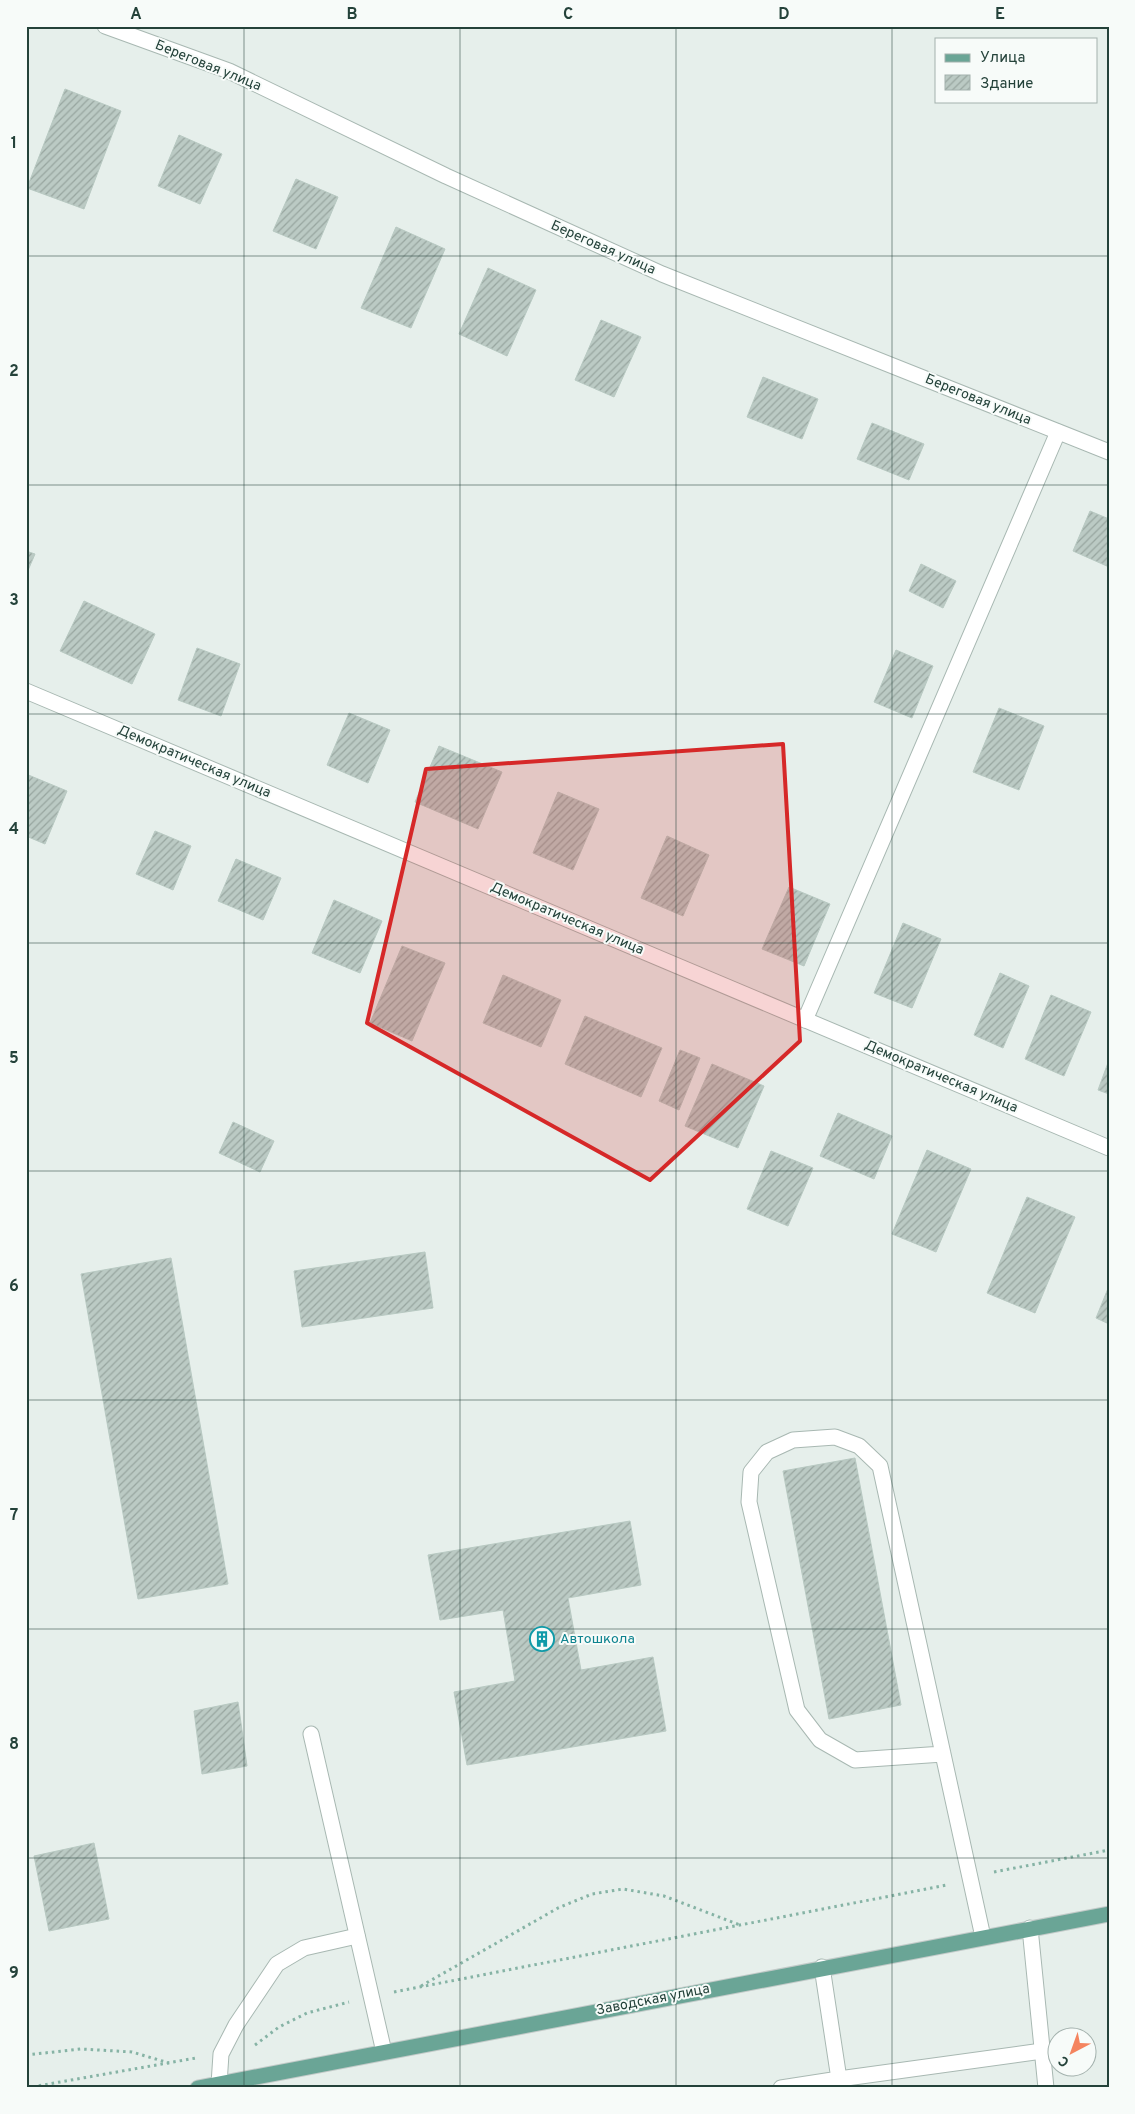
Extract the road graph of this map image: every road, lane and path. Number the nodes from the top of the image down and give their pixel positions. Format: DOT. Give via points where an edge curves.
graph roads {
  1 [pos="105,26"];
  2 [pos="1058,432"];
  3 [pos="1109,452"];
  4 [pos="26,691"];
  5 [pos="805,1020"];
  6 [pos="1109,1148"];
  7 [pos="311,1734"];
  8 [pos="942,1754"];
  9 [pos="1109,1850"];
  10 [pos="970,1876"];
  11 [pos="1109,1914"];
  12 [pos="741,1925"];
  13 [pos="1030,1928"];
  14 [pos="357,1936"];
  15 [pos="983,1937"];
  16 [pos="822,1967"];
  17 [pos="419,1987"];
  18 [pos="371,1996"];
  19 [pos="384,2052"];
  20 [pos="1042,2052"];
  21 [pos="221,2054"];
  22 [pos="26,2055"];
  23 [pos="169,2063"];
  24 [pos="219,2084"];
  25 [pos="839,2084"];
  26 [pos="26,2088"];
  27 [pos="198,2088"];
  28 [pos="781,2088"];
  29 [pos="1046,2088"];
  1 -- 2 [label="street, Береговая улица" via="229,71 446,176 662,274"];
  2 -- 3 [label="street, Береговая улица"];
  2 -- 5 [label="street"];
  4 -- 5 [label="street, Демократическая улица"];
  5 -- 6 [label="street, Демократическая улица"];
  7 -- 14 [label="street"];
  8 -- 8 [label="street" via="880,1466 859,1446 834,1436 793,1440 767,1452 751,1472 750,1502 797,1710 820,1740 855,1760"];
  8 -- 10 [label="street"];
  9 -- 10 [label="path"];
  10 -- 12 [label="path" via="948,1885"];
  10 -- 15 [label="street"];
  11 -- 13 [label="main road, Заводская улица"];
  12 -- 17 [label="path"];
  12 -- 17 [label="path" via="664,1896 623,1889 592,1894 558,1908"];
  13 -- 15 [label="main road, Заводская улица"];
  13 -- 20 [label="street"];
  14 -- 18 [label="street"];
  14 -- 21 [label="street" via="304,1948 277,1964 236,2025"];
  15 -- 16 [label="main road, Заводская улица"];
  16 -- 19 [label="main road, Заводская улица"];
  16 -- 25 [label="street"];
  17 -- 18 [label="path"];
  18 -- 19 [label="street"];
  18 -- 21 [label="path" via="307,2013 279,2027 256,2044"];
  19 -- 24 [label="main road, Заводская улица"];
  20 -- 25 [label="street"];
  20 -- 29 [label="street"];
  21 -- 23 [label="path"];
  21 -- 24 [label="street"];
  22 -- 23 [label="path" via="81,2049 132,2052"];
  23 -- 26 [label="path"];
  24 -- 27 [label="main road, Заводская улица"];
  25 -- 28 [label="street"];
}
